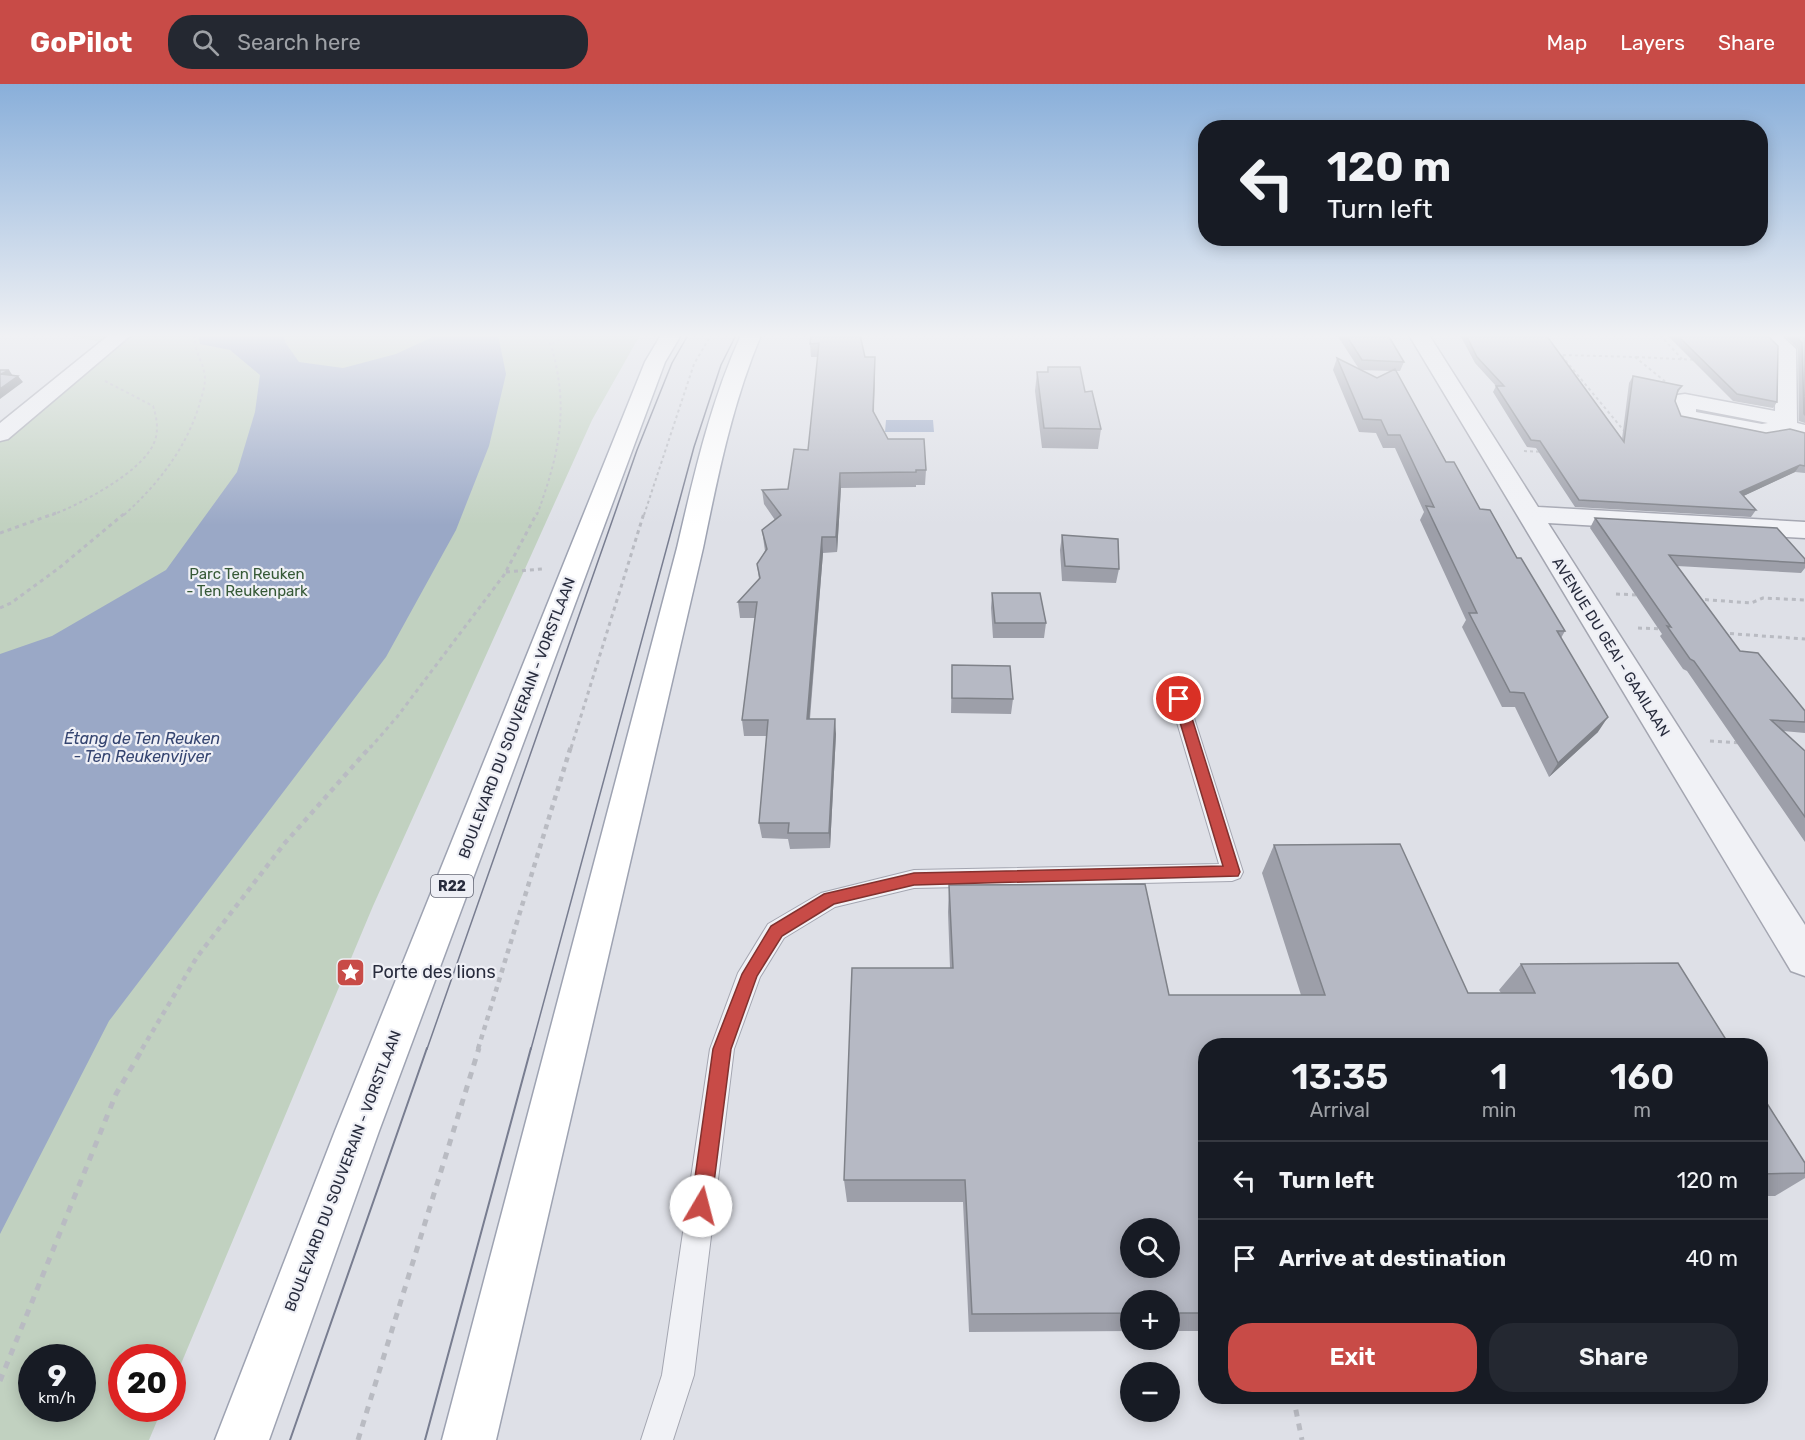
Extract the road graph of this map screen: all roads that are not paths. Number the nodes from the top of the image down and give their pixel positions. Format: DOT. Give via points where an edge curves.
graph roads {
  1 [pos="44,398"];
  2 [pos="640,398"];
  3 [pos="727,398"];
  4 [pos="1458,398"];
  5 [pos="1790,398"];
  6 [pos="1792,426"];
  7 [pos="0,434"];
  8 [pos="1528,514"];
  9 [pos="1805,530"];
  10 [pos="1179,699"];
  11 [pos="1805,959"];
  12 [pos="242,1440"];
  13 [pos="469,1440"];
  14 [pos="657,1440"];
  1 -- 7 [label="street"];
  2 -- 12 [label="main road, BOULEVARD DU SOUVERAIN - VORSTLAAN / R22"];
  3 -- 13 [label="main road"];
  4 -- 8 [label="street, AVENUE DU GEAI - GAAILAAN"];
  5 -- 6 [label="street"];
  8 -- 9 [label="street"];
  8 -- 11 [label="street, AVENUE DU GEAI - GAAILAAN"];
  10 -- 14 [label="lane" via="1232,872 914,879 830,899 776,931 750,974 722,1049 678,1375"];
}
